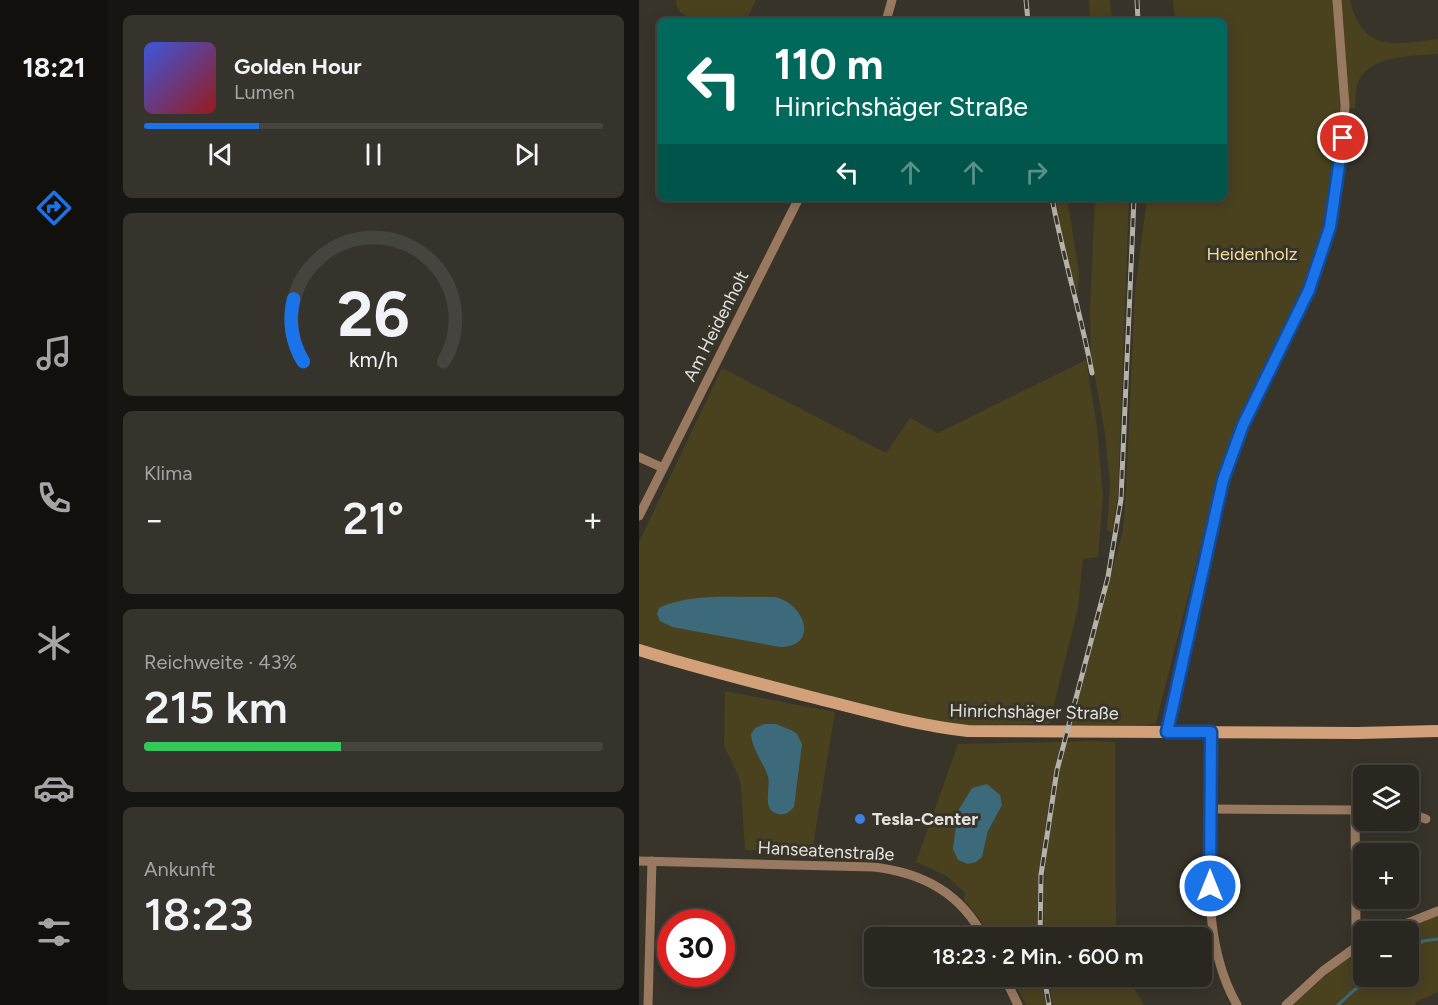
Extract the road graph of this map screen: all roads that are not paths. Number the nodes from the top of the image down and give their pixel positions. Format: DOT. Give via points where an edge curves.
graph roads {
  1 [pos="892,0"];
  2 [pos="1337,0"];
  3 [pos="887,18"];
  4 [pos="797,201"];
  5 [pos="639,457"];
  6 [pos="663,468"];
  7 [pos="639,516"];
  8 [pos="639,650"];
  9 [pos="1438,731"];
  10 [pos="1167,732"];
  11 [pos="1211,732"];
  12 [pos="1211,809"];
  13 [pos="1353,810"];
  14 [pos="1419,817"];
  15 [pos="1426,819"];
  16 [pos="1358,831"];
  17 [pos="639,861"];
  18 [pos="651,861"];
  19 [pos="1438,910"];
  20 [pos="1356,921"];
  21 [pos="1412,921"];
  22 [pos="977,927"];
  23 [pos="1353,949"];
  24 [pos="1009,987"];
  25 [pos="648,1005"];
  26 [pos="1018,1005"];
  27 [pos="1237,1005"];
  28 [pos="1286,1005"];
  1 -- 3 [label="street"];
  2 -- 10 [label="street" via="1345,106 1330,227 1309,290 1243,425 1223,480"];
  4 -- 6 [label="street, Am Heidenholt"];
  5 -- 6 [label="street"];
  6 -- 7 [label="street, Am Heidenholt"];
  8 -- 10 [label="main road, Hinrichshäger Straße" via="934,727 968,731"];
  9 -- 11 [label="main road, Hinrichshäger Straße"];
  10 -- 11 [label="main road, Hinrichshäger Straße"];
  11 -- 12 [label="street"];
  12 -- 13 [label="street"];
  12 -- 27 [label="street" via="1210,907 1226,983"];
  14 -- 15 [label="street"];
  16 -- 20 [label="street"];
  17 -- 18 [label="street, Hanseatenstraße"];
  18 -- 22 [label="street, Hanseatenstraße" via="874,867 905,872 926,880 956,901"];
  18 -- 25 [label="street"];
  19 -- 21 [label="street"];
  23 -- 28 [label="street"];
  24 -- 26 [label="street"];
}
